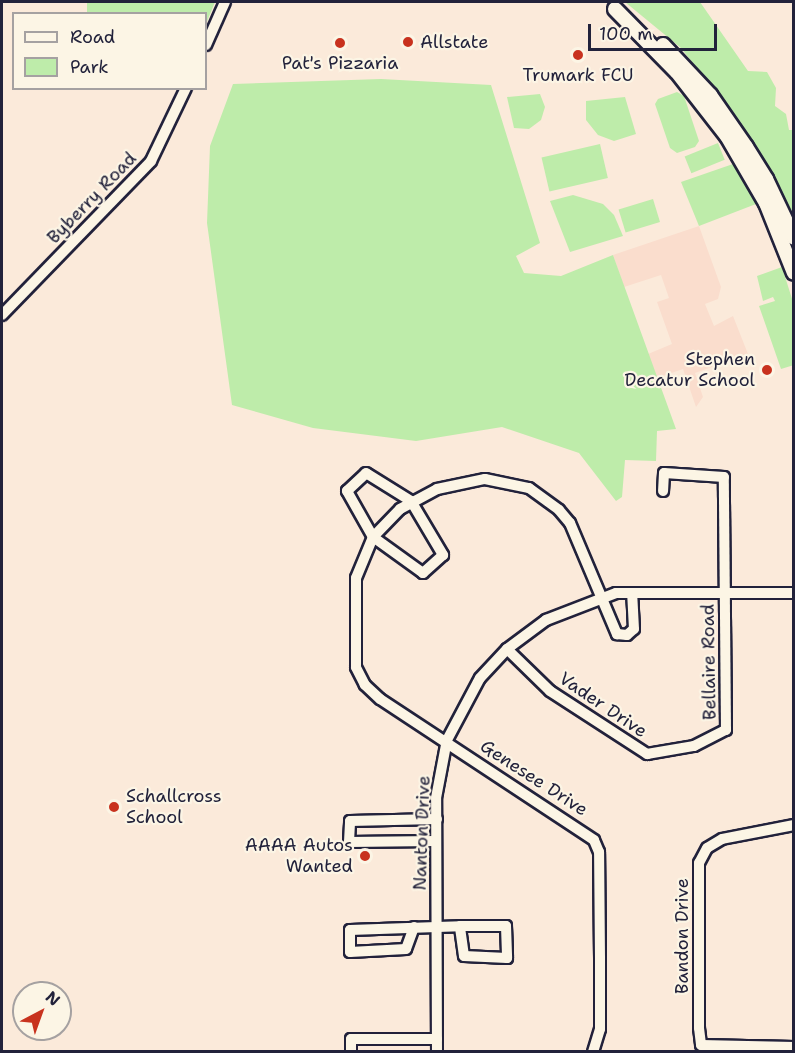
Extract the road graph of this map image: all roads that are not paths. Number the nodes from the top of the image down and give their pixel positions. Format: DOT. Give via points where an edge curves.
graph roads {
  1 [pos="225,2"];
  2 [pos="609,5"];
  3 [pos="207,43"];
  4 [pos="185,90"];
  5 [pos="794,238"];
  6 [pos="792,264"];
  7 [pos="2,315"];
  8 [pos="663,491"];
  9 [pos="411,501"];
  10 [pos="373,537"];
  11 [pos="632,593"];
  12 [pos="794,593"];
  13 [pos="725,594"];
  14 [pos="601,598"];
  15 [pos="507,649"];
  16 [pos="726,730"];
  17 [pos="447,740"];
  18 [pos="437,819"];
  19 [pos="794,825"];
  20 [pos="435,841"];
  21 [pos="460,926"];
  22 [pos="414,927"];
  23 [pos="437,927"];
  24 [pos="437,1039"];
  25 [pos="794,1047"];
  26 [pos="351,1052"];
  27 [pos="437,1052"];
  28 [pos="592,1052"];
  1 -- 3 [label="street"];
  2 -- 5 [label="main road" via="659,41 710,95 766,179"];
  2 -- 6 [label="main road" via="677,72 727,136 766,203"];
  4 -- 7 [label="street, Byberry Road" via="151,161"];
  8 -- 13 [label="street, Bellaire Road" via="664,473 724,477"];
  9 -- 10 [label="street"];
  9 -- 10 [label="street" via="366,473 347,491"];
  9 -- 10 [label="street" via="443,555 423,573"];
  9 -- 14 [label="street" via="437,489 485,479 530,488 570,523"];
  10 -- 17 [label="street, Genesee Drive" via="356,578 356,667 367,687 380,699"];
  11 -- 13 [label="street, Nanton Drive"];
  11 -- 14 [label="street, Nanton Drive"];
  11 -- 14 [label="street" via="634,629 627,635 613,632"];
  12 -- 13 [label="street, Nanton Drive"];
  13 -- 16 [label="street, Bellaire Road"];
  14 -- 15 [label="street, Nanton Drive" via="546,620"];
  15 -- 16 [label="street, Vader Drive" via="550,691 647,754 694,746"];
  15 -- 17 [label="street, Nanton Drive" via="480,678"];
  17 -- 18 [label="street, Nanton Drive" via="438,781"];
  17 -- 28 [label="street, Genesee Drive" via="594,840 599,852 600,1029"];
  18 -- 20 [label="street, Nanton Drive"];
  18 -- 20 [label="street" via="350,821 349,842"];
  19 -- 25 [label="street, Bandon Drive" via="722,839 707,849 699,863 701,1044"];
  20 -- 23 [label="street, Nanton Drive"];
  21 -- 21 [label="street" via="506,926 507,958 464,956"];
  21 -- 23 [label="street"];
  22 -- 22 [label="street" via="406,949 350,951 350,930"];
  22 -- 23 [label="street"];
  23 -- 24 [label="street, Nanton Drive"];
  24 -- 26 [label="street" via="351,1039"];
  24 -- 27 [label="street, Nanton Drive"];
}
